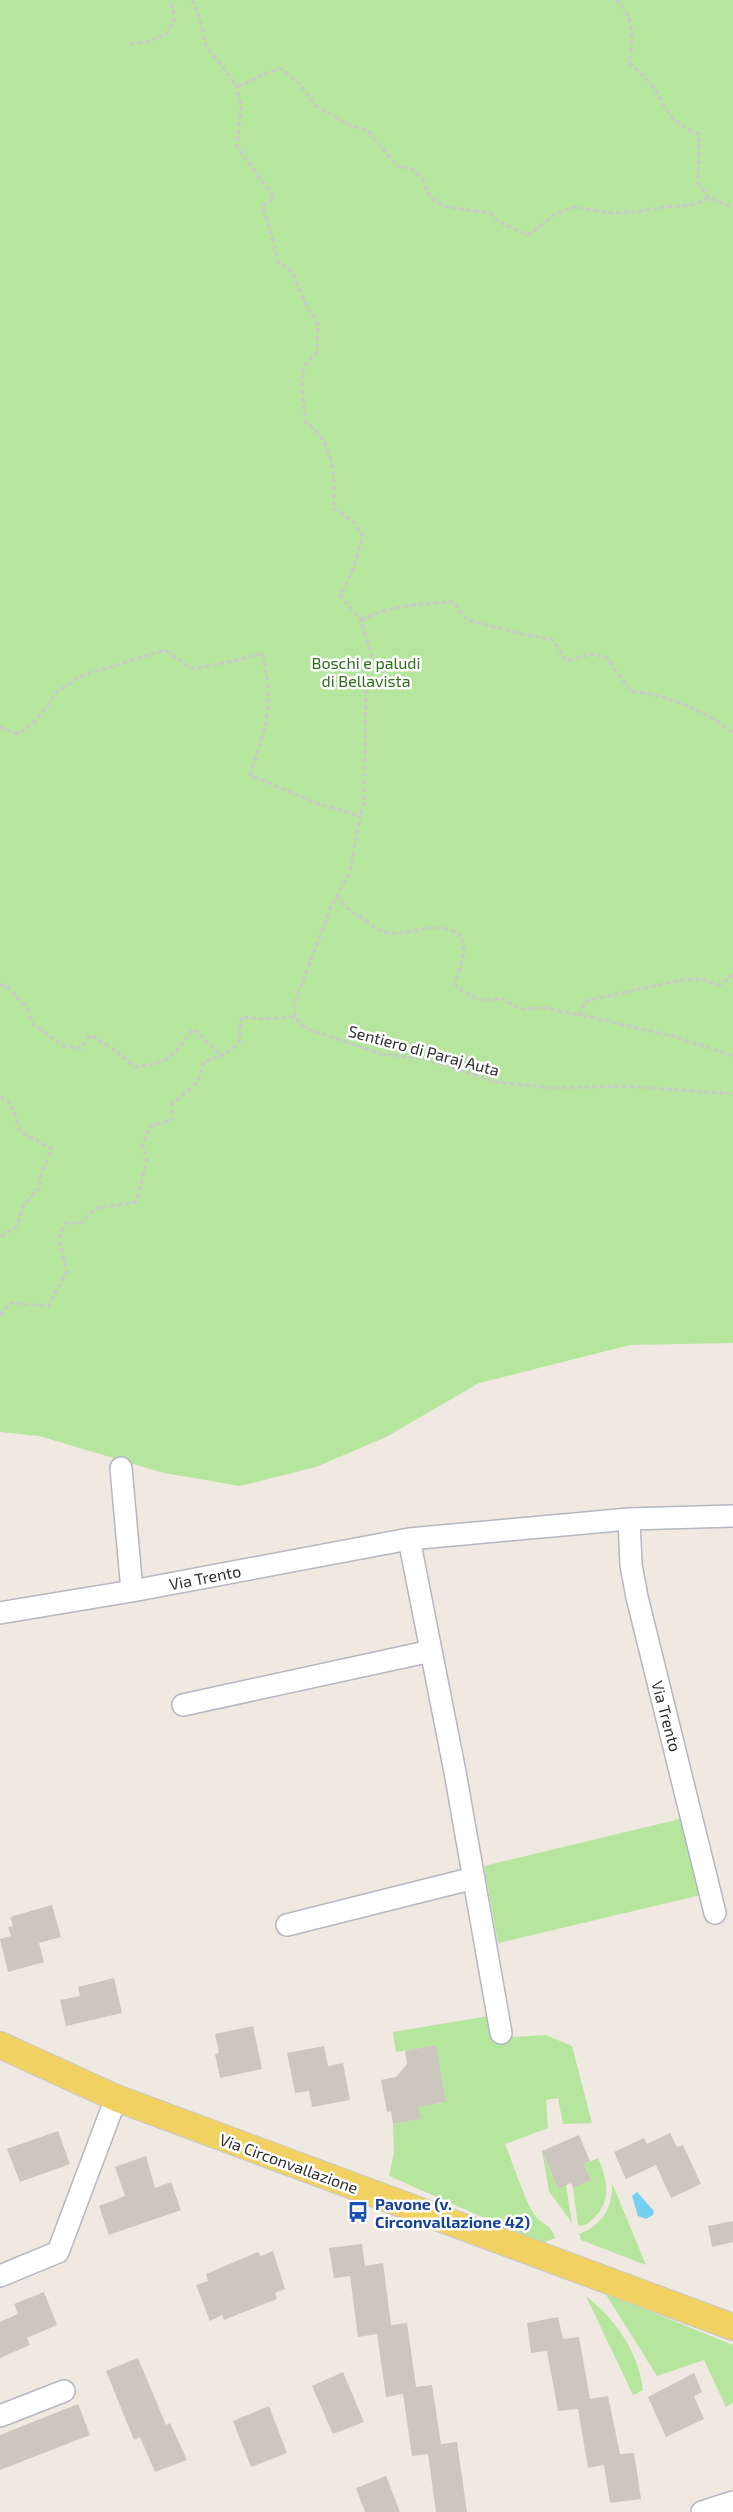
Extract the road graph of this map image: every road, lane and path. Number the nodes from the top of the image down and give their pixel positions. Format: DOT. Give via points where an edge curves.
graph roads {
  1 [pos="170,0"];
  2 [pos="192,0"];
  3 [pos="616,0"];
  4 [pos="130,44"];
  5 [pos="237,86"];
  6 [pos="709,198"];
  7 [pos="733,207"];
  8 [pos="361,620"];
  9 [pos="0,727"];
  10 [pos="733,733"];
  11 [pos="360,816"];
  12 [pos="337,896"];
  13 [pos="733,975"];
  14 [pos="0,985"];
  15 [pos="580,1015"];
  16 [pos="294,1017"];
  17 [pos="222,1056"];
  18 [pos="733,1056"];
  19 [pos="733,1094"];
  20 [pos="0,1097"];
  21 [pos="0,1237"];
  22 [pos="0,1315"];
  23 [pos="121,1468"];
  24 [pos="733,1516"];
  25 [pos="629,1519"];
  26 [pos="409,1539"];
  27 [pos="132,1591"];
  28 [pos="0,1613"];
  29 [pos="431,1651"];
  30 [pos="183,1705"];
  31 [pos="474,1878"];
  32 [pos="715,1912"];
  33 [pos="287,1925"];
  34 [pos="501,2033"];
  35 [pos="0,2045"];
  36 [pos="116,2098"];
  37 [pos="0,2276"];
  38 [pos="733,2327"];
  39 [pos="63,2391"];
  40 [pos="0,2416"];
  41 [pos="733,2502"];
  42 [pos="702,2512"];
  1 -- 4 [label="path" via="175,18 166,35"];
  2 -- 5 [label="path" via="206,46"];
  3 -- 6 [label="path" via="629,19 633,39 630,62 650,82 670,117 680,127 699,134 698,183"];
  5 -- 6 [label="path" via="269,70 282,69 301,85 316,106 351,126 367,130 398,167 411,168 422,178 431,199 447,207 490,213 501,223 529,235 555,214 575,207 610,213 637,212 693,205"];
  5 -- 8 [label="path" via="241,107 237,147 274,198 263,206 279,263 292,271 318,324 317,352 303,368 306,423 327,447 335,494 333,508 353,521 363,534 352,573 340,595"];
  6 -- 7 [label="path"];
  8 -- 10 [label="path" via="389,610 454,602 467,620 552,639 567,662 592,654 607,658 632,691 687,705 713,717"];
  8 -- 11 [label="path" via="372,657 366,685 364,802"];
  9 -- 11 [label="path" via="18,734 36,721 57,692 81,676 165,650 193,669 262,653 270,682 267,722 250,776"];
  11 -- 12 [label="path" via="350,873"];
  12 -- 15 [label="path" via="380,931 453,929 462,937 464,952 455,984 476,999 501,998 520,1009 545,1008"];
  12 -- 16 [label="path" via="294,1005"];
  13 -- 15 [label="path" via="720,985 700,979 681,980 606,995 585,1001"];
  14 -- 17 [label="path" via="6,985 27,1008 33,1024 64,1046 81,1048 90,1035 135,1067 162,1063 193,1029"];
  15 -- 18 [label="path" via="673,1036"];
  16 -- 17 [label="path" via="242,1017 239,1044"];
  16 -- 19 [label="path, Sentiero di Paraj Auta" via="308,1029 381,1054 425,1059 496,1082 552,1089 625,1086"];
  17 -- 22 [label="path" via="204,1061 197,1083 172,1104 172,1120 150,1126 142,1147 147,1160 136,1202 96,1208 80,1222 65,1223 59,1239 67,1272 48,1306 10,1303"];
  20 -- 21 [label="path" via="11,1103 20,1131 52,1149 40,1187 24,1205 17,1226"];
  23 -- 27 [label="street"];
  24 -- 25 [label="street, Via Trento"];
  25 -- 26 [label="street, Via Trento"];
  25 -- 32 [label="street, Via Trento" via="637,1597"];
  26 -- 27 [label="street, Via Trento"];
  26 -- 29 [label="street"];
  27 -- 28 [label="street, Via Trento"];
  29 -- 30 [label="street"];
  29 -- 31 [label="street"];
  31 -- 33 [label="street"];
  31 -- 34 [label="street"];
  35 -- 36 [label="main road, Via Circonvallazione"];
  36 -- 37 [label="street" via="58,2252"];
  36 -- 38 [label="main road, Via Circonvallazione"];
  39 -- 40 [label="street"];
  41 -- 42 [label="street"];
}
